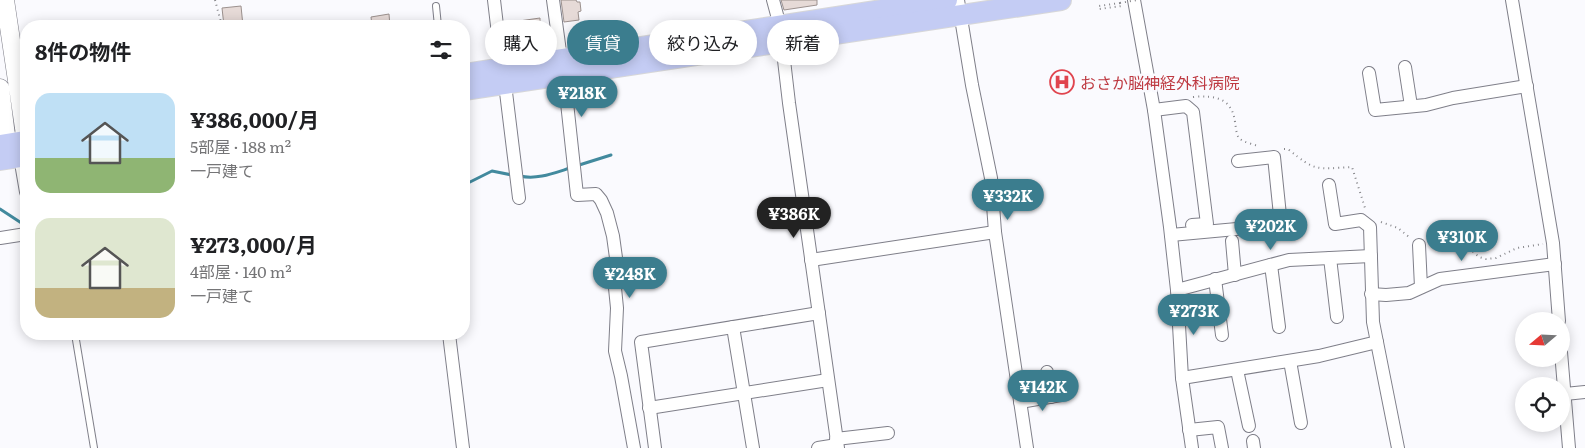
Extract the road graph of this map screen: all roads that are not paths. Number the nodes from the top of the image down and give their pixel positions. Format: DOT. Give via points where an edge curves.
graph roads {
  1 [pos="5,0"];
  2 [pos="494,0"];
  3 [pos="553,0"];
  4 [pos="774,0"];
  5 [pos="947,0"];
  6 [pos="1061,0"];
  7 [pos="1512,0"];
  8 [pos="1135,1"];
  9 [pos="436,6"];
  10 [pos="959,8"];
  11 [pos="437,20"];
  12 [pos="778,20"];
  13 [pos="839,22"];
  14 [pos="839,26"];
  15 [pos="767,36"];
  16 [pos="785,65"];
  17 [pos="562,67"];
  18 [pos="1405,67"];
  19 [pos="1369,73"];
  20 [pos="470,74"];
  21 [pos="503,76"];
  22 [pos="1527,86"];
  23 [pos="0,88"];
  24 [pos="470,88"];
  25 [pos="1410,106"];
  26 [pos="1154,110"];
  27 [pos="15,149"];
  28 [pos="1238,161"];
  29 [pos="20,169"];
  30 [pos="1329,185"];
  31 [pos="519,198"];
  32 [pos="1170,231"];
  33 [pos="995,232"];
  34 [pos="20,235"];
  35 [pos="0,238"];
  36 [pos="1232,241"];
  37 [pos="1419,241"];
  38 [pos="1372,256"];
  39 [pos="1330,258"];
  40 [pos="811,260"];
  41 [pos="1555,264"];
  42 [pos="1271,265"];
  43 [pos="1235,275"];
  44 [pos="1214,279"];
  45 [pos="1421,287"];
  46 [pos="1177,290"];
  47 [pos="1371,294"];
  48 [pos="1558,312"];
  49 [pos="819,313"];
  50 [pos="1337,317"];
  51 [pos="733,327"];
  52 [pos="1280,327"];
  53 [pos="1222,335"];
  54 [pos="76,340"];
  55 [pos="450,340"];
  56 [pos="1377,342"];
  57 [pos="1290,361"];
  58 [pos="1237,370"];
  59 [pos="1047,372"];
  60 [pos="1182,378"];
  61 [pos="828,380"];
  62 [pos="1585,392"];
  63 [pos="744,393"];
  64 [pos="1570,393"];
  65 [pos="1020,402"];
  66 [pos="649,408"];
  67 [pos="1301,423"];
  68 [pos="1249,426"];
  69 [pos="1189,430"];
  70 [pos="1568,432"];
  71 [pos="888,433"];
  72 [pos="837,444"];
  73 [pos="94,448"];
  74 [pos="463,448"];
  75 [pos="634,448"];
  76 [pos="655,448"];
  77 [pos="753,448"];
  78 [pos="818,448"];
  79 [pos="1027,448"];
  80 [pos="1192,448"];
  81 [pos="1222,448"];
  82 [pos="1398,448"];
  83 [pos="1569,448"];
  1 -- 27 [label="main road"];
  2 -- 21 [label="street"];
  3 -- 17 [label="street"];
  4 -- 12 [label="street"];
  5 -- 13 [label="highway"];
  6 -- 10 [label="highway"];
  7 -- 22 [label="street"];
  8 -- 26 [label="street"];
  9 -- 11 [label="lane"];
  10 -- 14 [label="highway"];
  10 -- 33 [label="street" via="991,178"];
  15 -- 17 [label="highway"];
  16 -- 40 [label="street"];
  17 -- 21 [label="highway"];
  17 -- 75 [label="street" via="577,195 596,194 607,213 613,236 617,265 615,351"];
  18 -- 25 [label="street"];
  19 -- 25 [label="street" via="1375,110"];
  20 -- 21 [label="highway"];
  21 -- 24 [label="highway"];
  21 -- 31 [label="street"];
  22 -- 25 [label="street"];
  22 -- 41 [label="street"];
  23 -- 27 [label="main road"];
  26 -- 32 [label="street"];
  26 -- 32 [label="street" via="1186,106 1193,112 1207,224"];
  27 -- 29 [label="street"];
  28 -- 32 [label="street" via="1274,156 1281,225"];
  30 -- 38 [label="street" via="1335,224 1361,220 1370,228"];
  32 -- 46 [label="street"];
  33 -- 40 [label="street"];
  33 -- 65 [label="street"];
  34 -- 35 [label="street"];
  36 -- 43 [label="street"];
  37 -- 45 [label="street"];
  38 -- 39 [label="street"];
  38 -- 47 [label="street"];
  39 -- 42 [label="street" via="1289,260"];
  39 -- 50 [label="street"];
  40 -- 49 [label="street"];
  41 -- 45 [label="street" via="1440,279"];
  41 -- 48 [label="street"];
  42 -- 43 [label="street"];
  42 -- 52 [label="street"];
  43 -- 44 [label="street"];
  44 -- 46 [label="street"];
  44 -- 53 [label="street"];
  45 -- 47 [label="street" via="1409,293"];
  46 -- 60 [label="street"];
  47 -- 56 [label="street"];
  49 -- 51 [label="street"];
  49 -- 61 [label="street"];
  51 -- 63 [label="street"];
  51 -- 66 [label="street" via="641,342"];
  54 -- 73 [label="lane"];
  55 -- 74 [label="street"];
  56 -- 57 [label="street"];
  56 -- 82 [label="street"];
  57 -- 58 [label="street"];
  57 -- 67 [label="street"];
  58 -- 60 [label="street"];
  58 -- 68 [label="street"];
  59 -- 65 [label="street" via="1056,396"];
  60 -- 69 [label="street"];
  61 -- 63 [label="street"];
  61 -- 72 [label="street"];
  62 -- 64 [label="street"];
  63 -- 66 [label="street"];
  63 -- 77 [label="street"];
  65 -- 79 [label="street"];
  66 -- 76 [label="street"];
  69 -- 80 [label="street"];
  69 -- 81 [label="street" via="1218,426"];
  70 -- 83 [label="street"];
  71 -- 72 [label="street"];
  72 -- 78 [label="street"];
}
